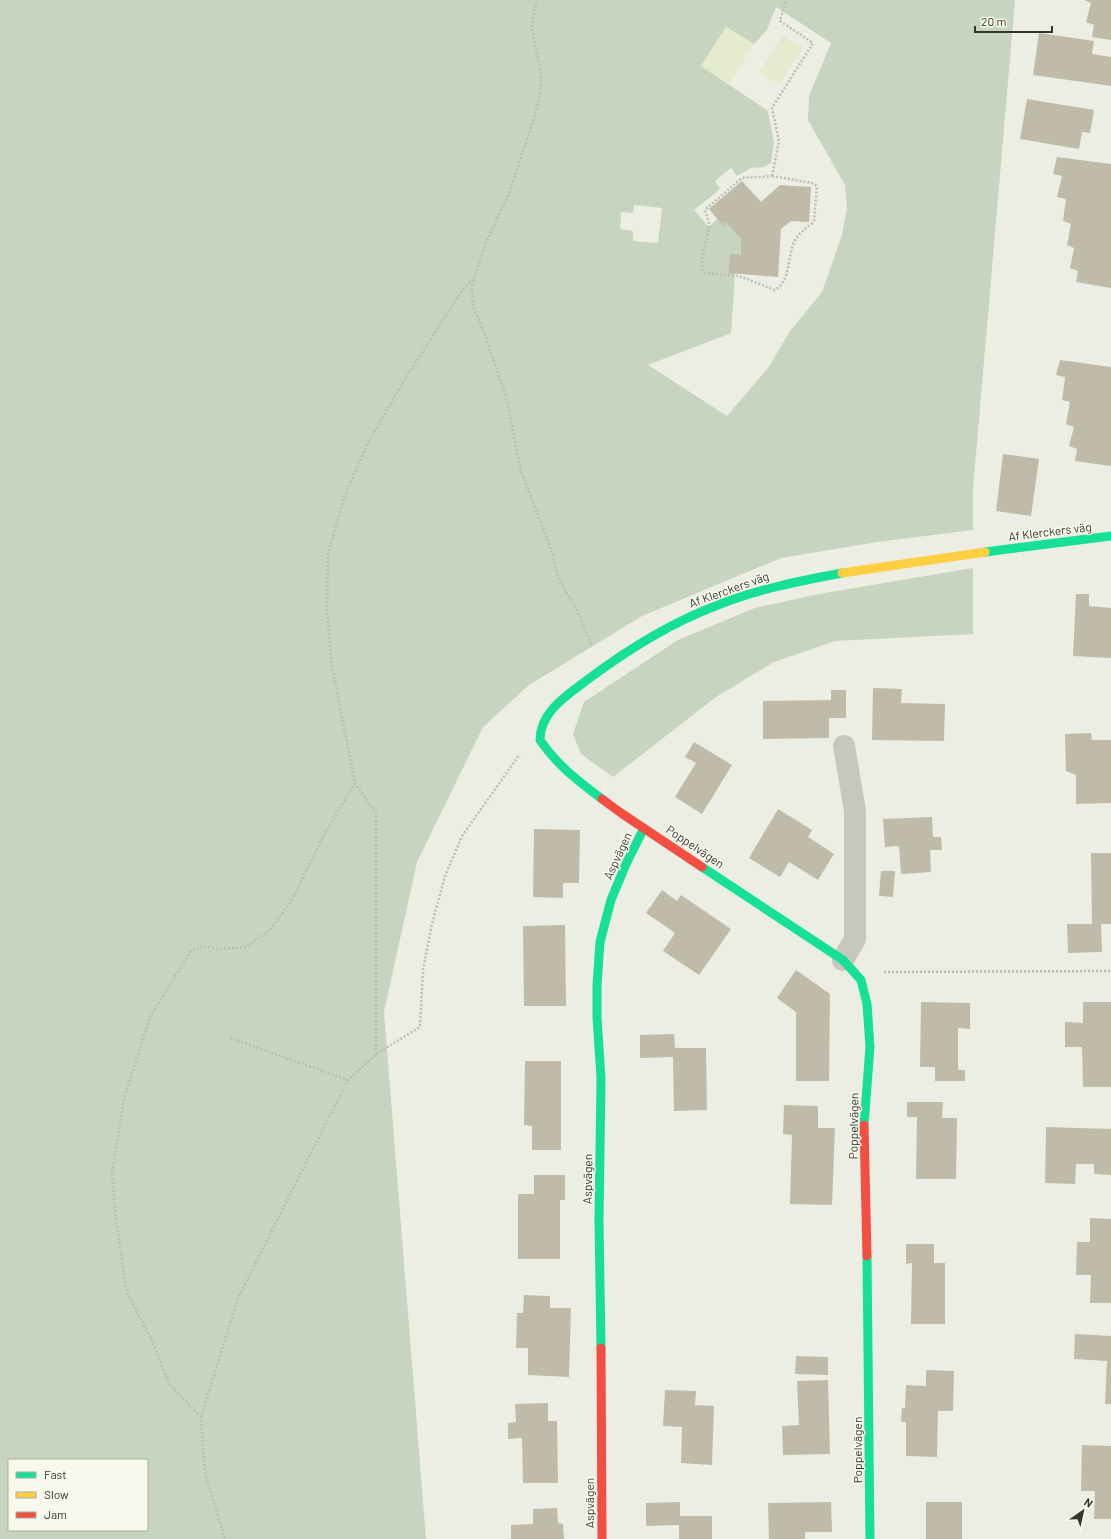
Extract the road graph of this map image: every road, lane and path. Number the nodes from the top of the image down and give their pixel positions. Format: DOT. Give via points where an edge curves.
graph roads {
  1 [pos="537,0"];
  2 [pos="786,0"];
  3 [pos="772,176"];
  4 [pos="474,279"];
  5 [pos="1111,536"];
  6 [pos="603,668"];
  7 [pos="540,740"];
  8 [pos="844,746"];
  9 [pos="355,783"];
  10 [pos="644,828"];
  11 [pos="849,966"];
  12 [pos="1111,971"];
  13 [pos="230,1038"];
  14 [pos="376,1054"];
  15 [pos="348,1080"];
  16 [pos="201,1417"];
  17 [pos="225,1539"];
  18 [pos="602,1539"];
  19 [pos="870,1539"];
  1 -- 4 [label="path" via="532,28 541,73 534,119 508,196"];
  2 -- 3 [label="path" via="780,21 813,43 772,108 779,141"];
  3 -- 3 [label="path" via="817,186 814,222 800,233 794,242 783,284 775,290 739,276 703,272 701,264 709,227 704,210 742,178"];
  4 -- 6 [label="path" via="473,305 506,397 521,471 554,557 557,577 576,609"];
  4 -- 9 [label="path" via="463,289 402,384 368,443 345,495 328,554 327,610 332,667"];
  5 -- 6 [label="street, Af Klerckers väg" via="920,560 772,586 734,598 687,618 639,644"];
  6 -- 7 [label="street, Af Klerckers väg" via="552,709 541,726"];
  7 -- 10 [label="street" via="550,756 572,776"];
  7 -- 14 [label="path" via="520,754 462,836 445,876 423,970 420,1026"];
  8 -- 11 [label="street" via="855,811 855,939"];
  9 -- 14 [label="path" via="376,813"];
  9 -- 16 [label="path" via="326,831 290,903 269,931 245,947 219,949 203,946 191,951 150,1017 124,1098 112,1174 126,1290 151,1339 170,1385"];
  10 -- 11 [label="street, Poppelvägen"];
  10 -- 18 [label="street, Aspvägen" via="611,900 600,942 597,985 601,1078 599,1236"];
  11 -- 12 [label="path"];
  11 -- 19 [label="street, Poppelvägen" via="861,980 867,1004 870,1047 864,1117 869,1316"];
  13 -- 15 [label="path"];
  14 -- 15 [label="path"];
  15 -- 16 [label="path" via="238,1298"];
  16 -- 17 [label="path" via="205,1472"];
}
